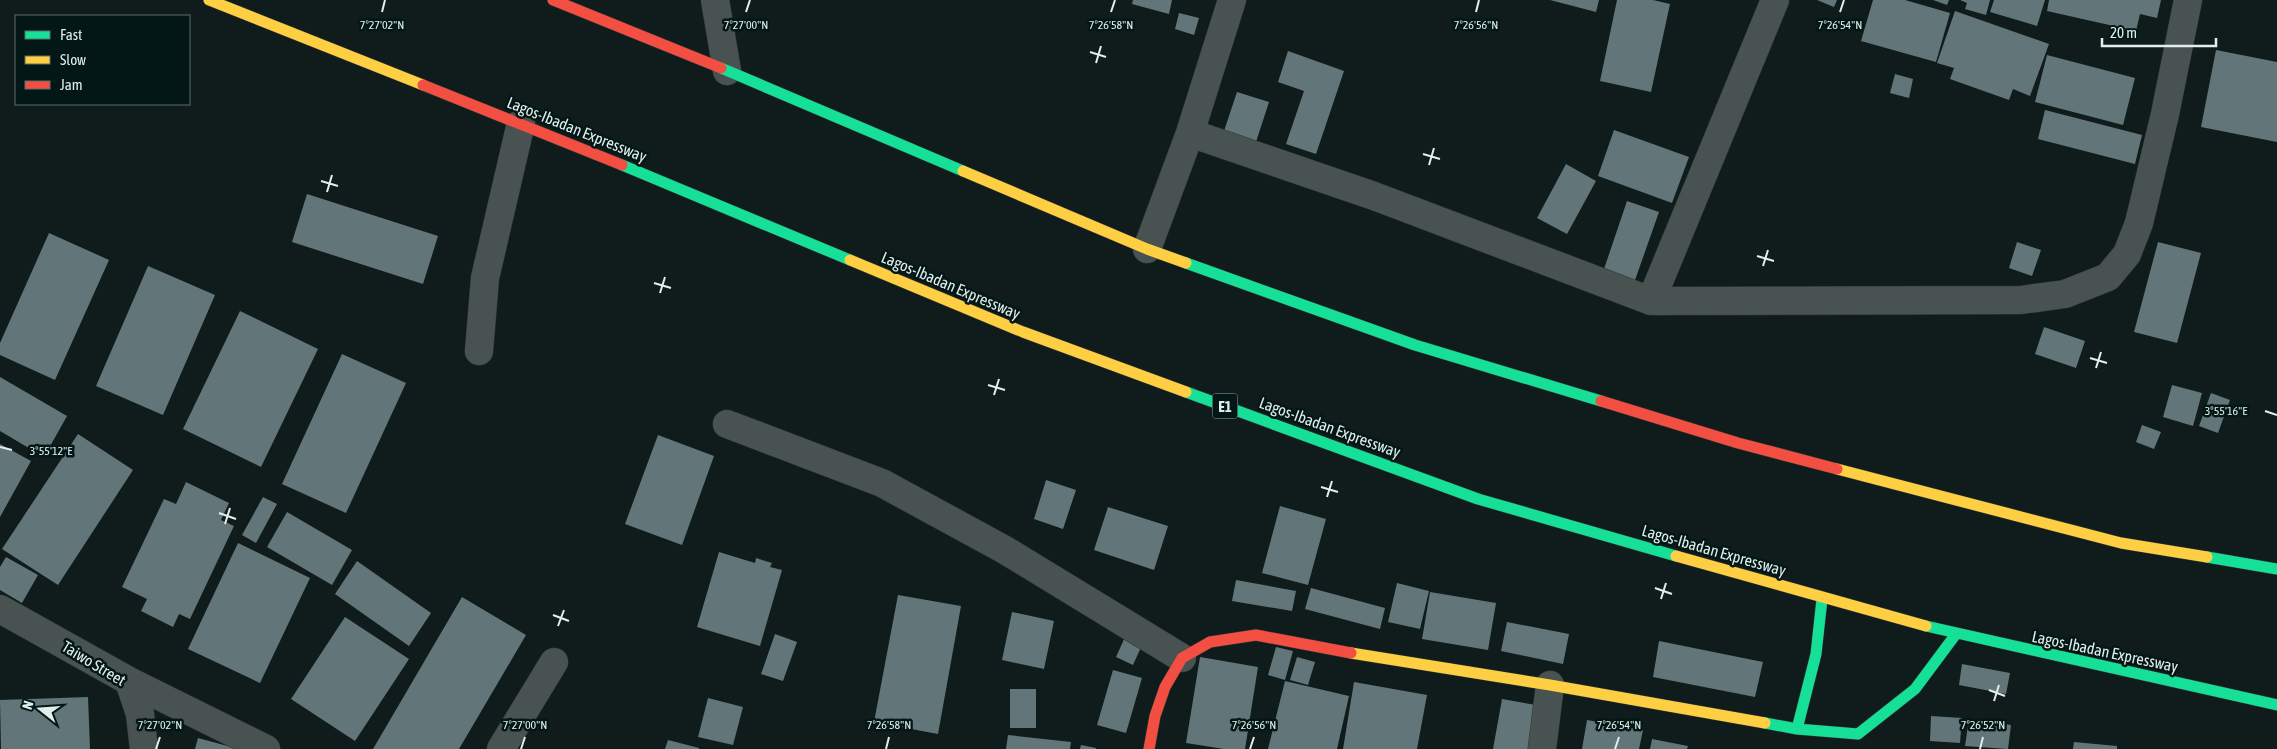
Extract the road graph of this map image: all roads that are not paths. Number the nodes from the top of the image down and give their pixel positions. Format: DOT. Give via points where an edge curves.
graph roads {
  1 [pos="209,0"];
  2 [pos="553,0"];
  3 [pos="715,0"];
  4 [pos="1232,0"];
  5 [pos="1775,0"];
  6 [pos="2188,0"];
  7 [pos="728,71"];
  8 [pos="520,123"];
  9 [pos="1190,133"];
  10 [pos="1147,249"];
  11 [pos="1651,301"];
  12 [pos="479,351"];
  13 [pos="727,424"];
  14 [pos="2277,569"];
  15 [pos="1822,599"];
  16 [pos="0,608"];
  17 [pos="1956,634"];
  18 [pos="1182,658"];
  19 [pos="554,662"];
  20 [pos="129,681"];
  21 [pos="1550,685"];
  22 [pos="2277,705"];
  23 [pos="1797,729"];
  24 [pos="1859,741"];
  25 [pos="144,749"];
  26 [pos="266,749"];
  27 [pos="501,749"];
  28 [pos="1149,749"];
  29 [pos="1542,749"];
  1 -- 8 [label="main road, Lagos-Ibadan Expressway / E1"];
  2 -- 7 [label="main road"];
  3 -- 7 [label="street"];
  4 -- 9 [label="street"];
  5 -- 11 [label="street"];
  6 -- 11 [label="street" via="2138,223 2127,254 2108,277 2065,294 2020,300"];
  7 -- 10 [label="main road"];
  8 -- 12 [label="street" via="485,278"];
  8 -- 15 [label="main road, Lagos-Ibadan Expressway / E1" via="1023,332 1460,493"];
  9 -- 10 [label="street"];
  9 -- 11 [label="street" via="1374,196"];
  10 -- 14 [label="main road" via="1415,344 1738,443 2121,543"];
  13 -- 18 [label="street" via="882,483 1005,550"];
  15 -- 17 [label="main road, Lagos-Ibadan Expressway / E1"];
  15 -- 23 [label="main road" via="1816,654"];
  16 -- 20 [label="street, Taiwo Street"];
  17 -- 22 [label="main road, Lagos-Ibadan Expressway / E1"];
  17 -- 24 [label="main road" via="1915,688"];
  18 -- 21 [label="main road" via="1210,642 1256,635"];
  18 -- 28 [label="main road" via="1165,687"];
  19 -- 27 [label="street"];
  20 -- 25 [label="street, Taiwo Street" via="140,714"];
  20 -- 26 [label="street"];
  21 -- 23 [label="main road"];
  21 -- 29 [label="street"];
  23 -- 24 [label="main road"];
}
